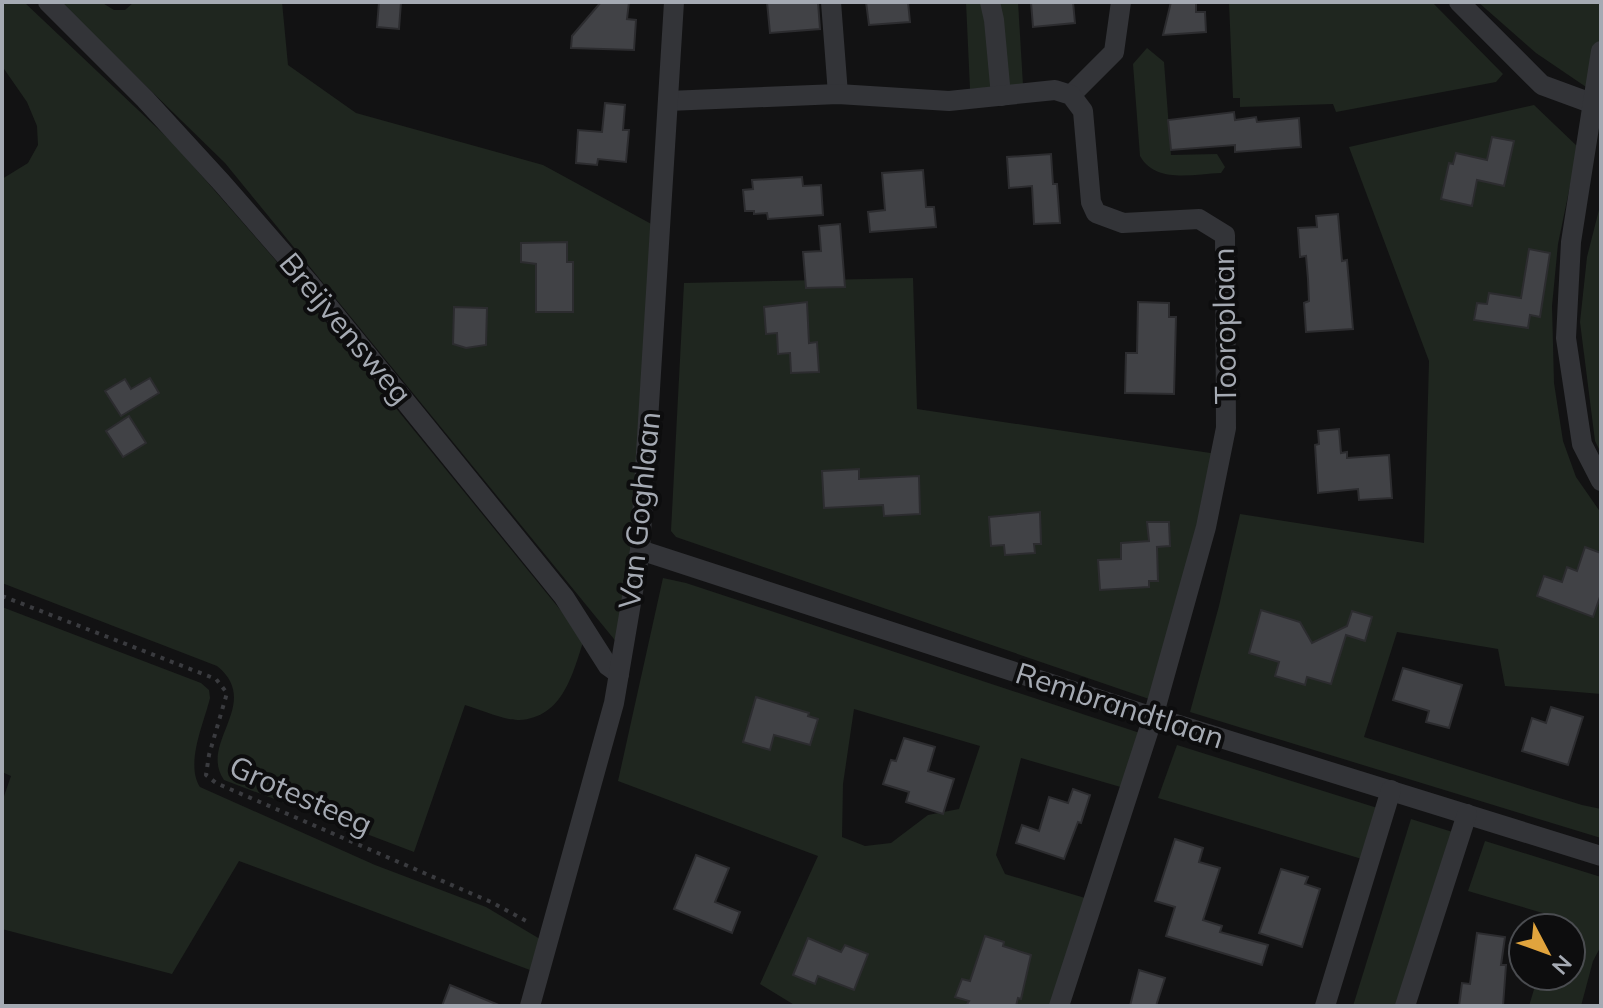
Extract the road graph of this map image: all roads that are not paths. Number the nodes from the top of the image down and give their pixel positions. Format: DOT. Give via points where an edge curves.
graph roads {
  1 [pos="48,2"];
  2 [pos="674,2"];
  3 [pos="831,2"];
  4 [pos="990,2"];
  5 [pos="1121,2"];
  6 [pos="1459,2"];
  7 [pos="1601,51"];
  8 [pos="838,94"];
  9 [pos="1071,95"];
  10 [pos="1001,96"];
  11 [pos="668,101"];
  12 [pos="1590,110"];
  13 [pos="1601,134"];
  14 [pos="1601,481"];
  15 [pos="640,550"];
  16 [pos="619,674"];
  17 [pos="1153,717"];
  18 [pos="1391,790"];
  19 [pos="1467,814"];
  20 [pos="1601,856"];
  21 [pos="530,1006"];
  22 [pos="1059,1006"];
  23 [pos="1325,1006"];
  24 [pos="1405,1006"];
  1 -- 16 [label="street, Breijvensweg" via="145,99 310,284 555,585 608,666"];
  2 -- 11 [label="street, Van Goghlaan"];
  3 -- 8 [label="street"];
  4 -- 10 [label="street"];
  5 -- 9 [label="street" via="1114,52"];
  6 -- 12 [label="street" via="1542,85"];
  7 -- 12 [label="street"];
  8 -- 10 [label="street" via="949,101"];
  8 -- 11 [label="street"];
  9 -- 10 [label="street" via="1055,90"];
  9 -- 17 [label="street, Tooroplaan" via="1083,111 1096,213 1123,223 1199,219 1225,235 1226,428 1206,527"];
  11 -- 15 [label="street, Van Goghlaan"];
  12 -- 13 [label="street"];
  12 -- 14 [label="street" via="1571,242 1566,338 1582,444"];
  15 -- 16 [label="street, Van Goghlaan"];
  15 -- 17 [label="street, Rembrandtlaan"];
  16 -- 21 [label="street, Van Goghlaan"];
  17 -- 18 [label="street, Rembrandtlaan"];
  17 -- 22 [label="street, Tooroplaan"];
  18 -- 19 [label="street, Rembrandtlaan"];
  18 -- 23 [label="street"];
  19 -- 20 [label="street, Rembrandtlaan"];
  19 -- 24 [label="street"];
}
